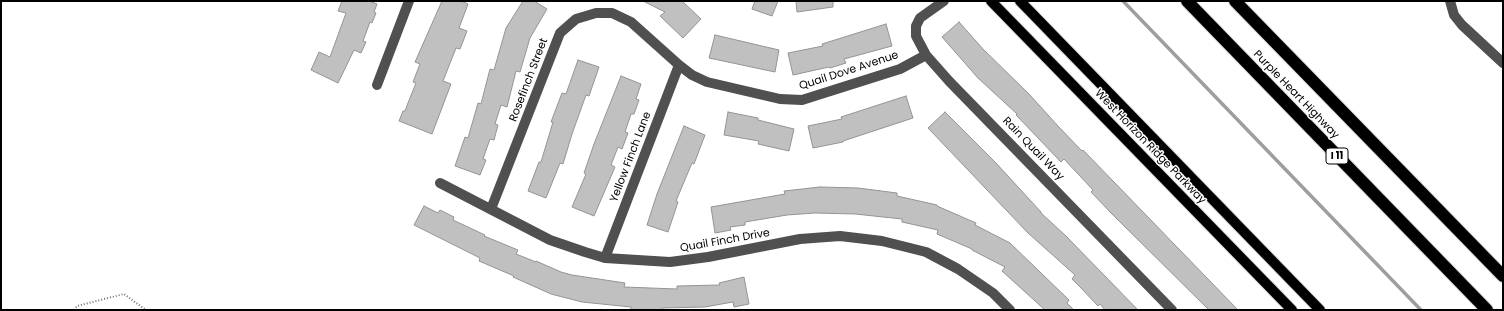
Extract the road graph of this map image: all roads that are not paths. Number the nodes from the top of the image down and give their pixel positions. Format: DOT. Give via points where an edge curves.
graph roads {
  1 [pos="409,1"];
  2 [pos="944,1"];
  3 [pos="990,1"];
  4 [pos="1020,1"];
  5 [pos="1187,1"];
  6 [pos="1235,1"];
  7 [pos="1450,1"];
  8 [pos="631,22"];
  9 [pos="926,55"];
  10 [pos="1503,63"];
  11 [pos="679,65"];
  12 [pos="377,85"];
  13 [pos="440,182"];
  14 [pos="491,209"];
  15 [pos="605,258"];
  16 [pos="1503,276"];
  17 [pos="1010,310"];
  18 [pos="1172,310"];
  19 [pos="1292,310"];
  20 [pos="1320,310"];
  21 [pos="1487,310"];
  1 -- 12 [label="street"];
  2 -- 9 [label="street, Rain Quail Way" via="920,18 916,26 916,36"];
  3 -- 19 [label="main road, West Horizon Ridge Parkway"];
  4 -- 20 [label="main road, West Horizon Ridge Parkway"];
  5 -- 21 [label="highway, Purple Heart Highway / I 11"];
  6 -- 16 [label="highway, Purple Heart Highway"];
  7 -- 10 [label="street" via="1454,15 1462,25"];
  8 -- 11 [label="street, Quail Dove Avenue"];
  8 -- 14 [label="street, Rosefinch Street" via="612,13 596,13 576,19 560,33"];
  9 -- 11 [label="street, Quail Dove Avenue" via="900,69 802,100 780,99 707,82"];
  9 -- 18 [label="street, Rain Quail Way"];
  11 -- 15 [label="street, Yellow Finch Lane"];
  13 -- 14 [label="street, Quail Finch Drive"];
  14 -- 15 [label="street, Quail Finch Drive" via="550,240"];
  15 -- 17 [label="street, Quail Finch Drive" via="670,262 800,239 840,236 882,241 926,252 958,269 993,293"];
}
